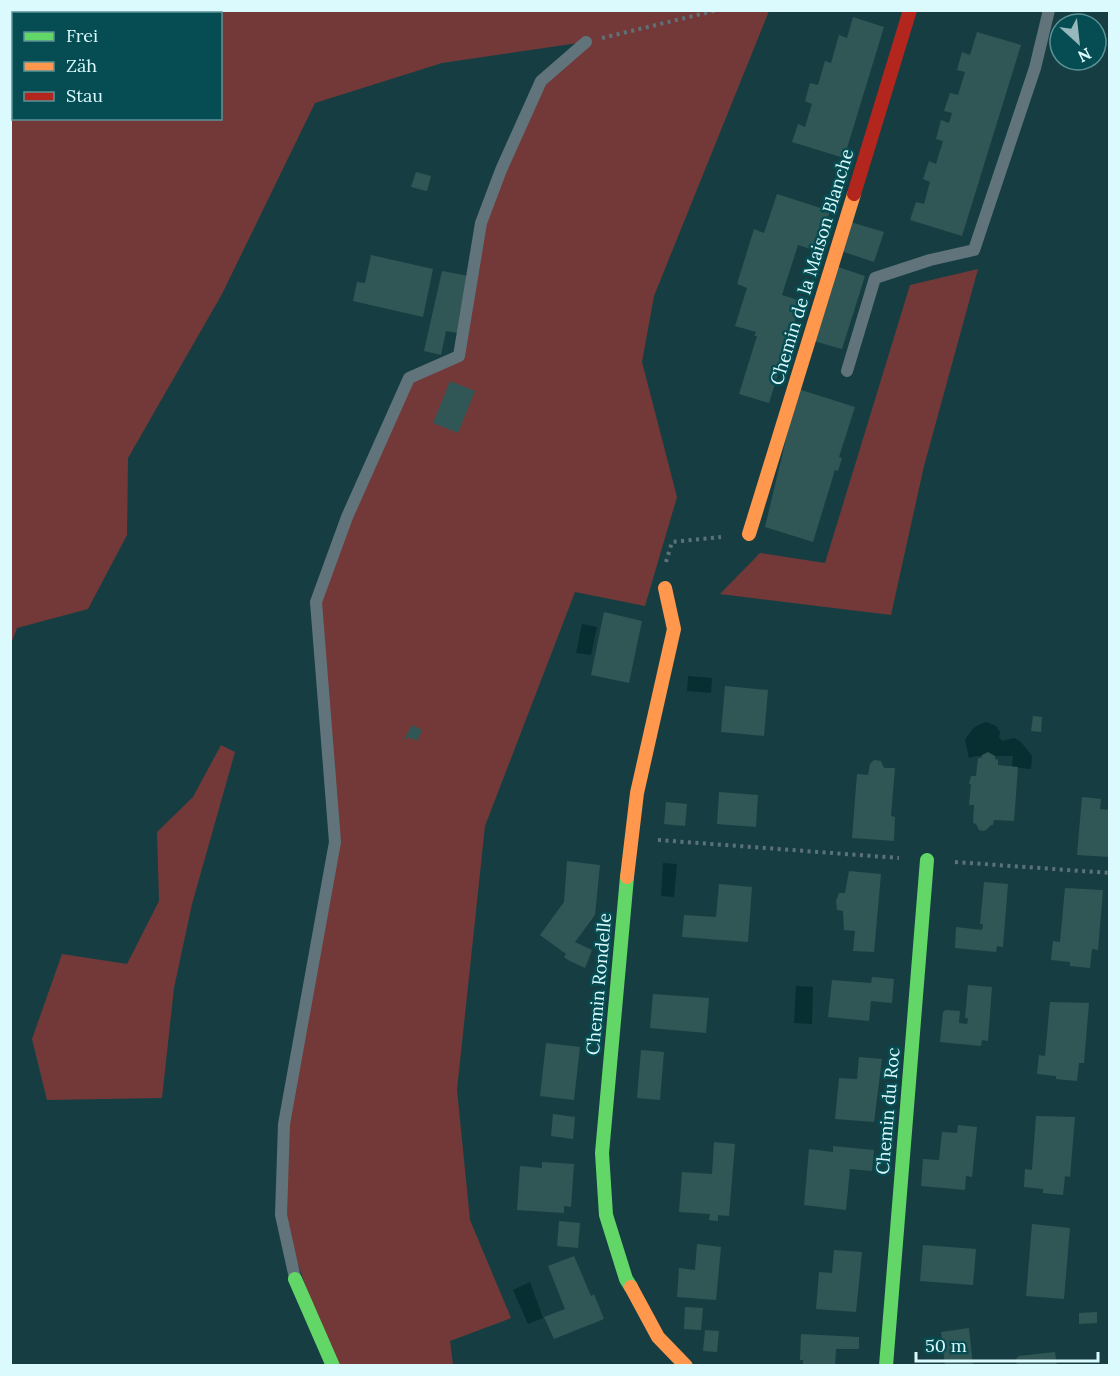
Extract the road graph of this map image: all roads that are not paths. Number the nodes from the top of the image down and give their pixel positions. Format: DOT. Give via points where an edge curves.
graph roads {
  1 [pos="910,10"];
  2 [pos="1048,10"];
  3 [pos="586,42"];
  4 [pos="847,370"];
  5 [pos="749,534"];
  6 [pos="665,588"];
  7 [pos="927,860"];
  8 [pos="295,1279"];
  9 [pos="333,1365"];
  10 [pos="686,1365"];
  11 [pos="886,1365"];
  1 -- 5 [label="street, Chemin de la Maison Blanche"];
  2 -- 4 [label="lane" via="1035,68 974,249 875,278"];
  3 -- 8 [label="lane" via="541,81 481,223 459,356 409,378 346,517 316,602 335,842 284,1124 281,1215"];
  6 -- 10 [label="street, Chemin Rondelle" via="674,629 630,838 602,1153 606,1215 626,1279 658,1337"];
  7 -- 11 [label="street, Chemin du Roc"];
  8 -- 9 [label="street"];
}
